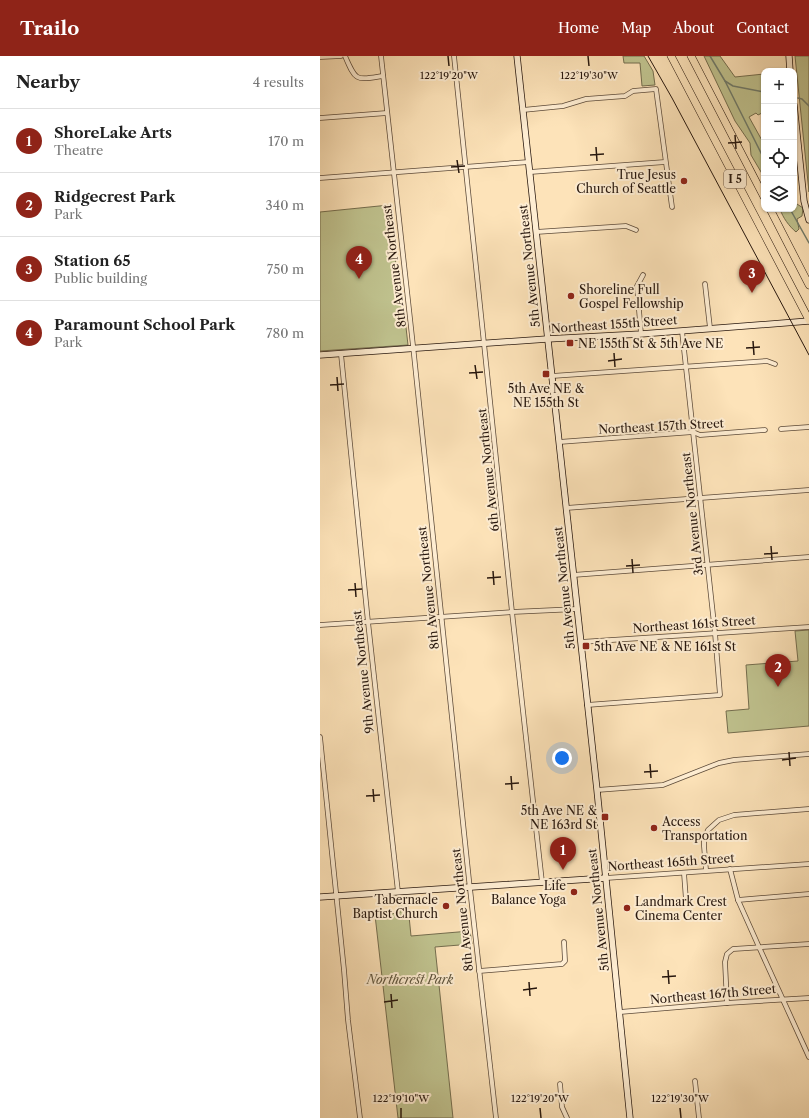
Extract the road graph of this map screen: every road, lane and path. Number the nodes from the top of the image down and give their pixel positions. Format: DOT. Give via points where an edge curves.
graph roads {
  1 [pos="342,56"];
  2 [pos="345,56"];
  3 [pos="381,56"];
  4 [pos="454,56"];
  5 [pos="517,56"];
  6 [pos="670,56"];
  7 [pos="691,56"];
  8 [pos="789,56"];
  9 [pos="320,57"];
  10 [pos="790,68"];
  11 [pos="383,76"];
  12 [pos="523,110"];
  13 [pos="387,113"];
  14 [pos="320,118"];
  15 [pos="797,134"];
  16 [pos="529,162"];
  17 [pos="665,162"];
  18 [pos="465,166"];
  19 [pos="394,172"];
  20 [pos="530,172"];
  21 [pos="320,178"];
  22 [pos="761,191"];
  23 [pos="672,208"];
  24 [pos="772,212"];
  25 [pos="809,220"];
  26 [pos="636,230"];
  27 [pos="536,232"];
  28 [pos="643,275"];
  29 [pos="705,284"];
  30 [pos="809,284"];
  31 [pos="809,320"];
  32 [pos="710,328"];
  33 [pos="682,331"];
  34 [pos="641,334"];
  35 [pos="547,339"];
  36 [pos="485,344"];
  37 [pos="414,349"];
  38 [pos="341,354"];
  39 [pos="320,355"];
  40 [pos="775,364"];
  41 [pos="685,366"];
  42 [pos="552,376"];
  43 [pos="809,427"];
  44 [pos="781,429"];
  45 [pos="765,430"];
  46 [pos="693,432"];
  47 [pos="559,442"];
  48 [pos="809,490"];
  49 [pos="700,498"];
  50 [pos="566,508"];
  51 [pos="809,557"];
  52 [pos="708,564"];
  53 [pos="573,575"];
  54 [pos="577,609"];
  55 [pos="512,612"];
  56 [pos="442,617"];
  57 [pos="368,622"];
  58 [pos="320,625"];
  59 [pos="809,627"];
  60 [pos="715,633"];
  61 [pos="581,642"];
  62 [pos="588,704"];
  63 [pos="320,737"];
  64 [pos="809,754"];
  65 [pos="597,790"];
  66 [pos="809,809"];
  67 [pos="809,864"];
  68 [pos="730,869"];
  69 [pos="706,870"];
  70 [pos="684,873"];
  71 [pos="606,878"];
  72 [pos="542,882"];
  73 [pos="470,887"];
  74 [pos="398,892"];
  75 [pos="809,894"];
  76 [pos="336,896"];
  77 [pos="320,897"];
  78 [pos="738,900"];
  79 [pos="689,904"];
  80 [pos="564,942"];
  81 [pos="809,944"];
  82 [pos="759,947"];
  83 [pos="479,971"];
  84 [pos="809,998"];
  85 [pos="783,999"];
  86 [pos="726,1003"];
  87 [pos="620,1012"];
  88 [pos="809,1057"];
  89 [pos="695,1081"];
  90 [pos="560,1084"];
  91 [pos="360,1118"];
  92 [pos="496,1118"];
  93 [pos="567,1118"];
  94 [pos="630,1118"];
  95 [pos="699,1118"];
  1 -- 9 [label="street"];
  2 -- 11 [label="street" via="356,77"];
  3 -- 11 [label="street, 8th Avenue Northeast"];
  4 -- 18 [label="street, 6th Avenue Northeast"];
  5 -- 12 [label="street, 5th Avenue Northeast"];
  6 -- 31 [label="highway, I 5"];
  7 -- 22 [label="highway, I 5"];
  8 -- 10 [label="street"];
  11 -- 13 [label="street, 8th Avenue Northeast"];
  12 -- 16 [label="street, 5th Avenue Northeast"];
  12 -- 17 [label="street" via="563,106 586,99 625,96 633,91 656,89"];
  13 -- 14 [label="street"];
  13 -- 19 [label="street, 8th Avenue Northeast"];
  15 -- 25 [label="street" via="804,201"];
  16 -- 18 [label="street"];
  16 -- 20 [label="street, 5th Avenue Northeast"];
  17 -- 20 [label="street"];
  17 -- 23 [label="street"];
  18 -- 19 [label="street"];
  18 -- 36 [label="street, 6th Avenue Northeast"];
  19 -- 21 [label="street"];
  19 -- 37 [label="street, 8th Avenue Northeast"];
  20 -- 27 [label="street, 5th Avenue Northeast"];
  24 -- 30 [label="highway"];
  26 -- 27 [label="street" via="626,226"];
  27 -- 35 [label="street, 5th Avenue Northeast"];
  28 -- 34 [label="street" via="637,286"];
  29 -- 32 [label="street"];
  31 -- 32 [label="street, Northeast 155th Street"];
  32 -- 33 [label="street, Northeast 155th Street"];
  33 -- 34 [label="street, Northeast 155th Street"];
  33 -- 41 [label="street, 3rd Avenue Northeast"];
  34 -- 35 [label="street, Northeast 155th Street"];
  35 -- 36 [label="street, Northeast 155th Street"];
  35 -- 42 [label="street, 5th Avenue Northeast"];
  36 -- 37 [label="street, Northeast 155th Street"];
  36 -- 55 [label="street, 6th Avenue Northeast"];
  37 -- 38 [label="street, Northeast 155th Street"];
  37 -- 56 [label="street, 8th Avenue Northeast"];
  38 -- 39 [label="street, Northeast 155th Street"];
  38 -- 57 [label="street, 9th Avenue Northeast"];
  40 -- 41 [label="street" via="767,361"];
  41 -- 42 [label="street"];
  41 -- 46 [label="street, 3rd Avenue Northeast"];
  42 -- 47 [label="street, 5th Avenue Northeast"];
  43 -- 44 [label="street"];
  45 -- 46 [label="street, Northeast 157th Street" via="700,435"];
  46 -- 47 [label="street, Northeast 157th Street"];
  46 -- 49 [label="street, 3rd Avenue Northeast"];
  47 -- 50 [label="street, 5th Avenue Northeast"];
  48 -- 49 [label="street"];
  49 -- 50 [label="street"];
  49 -- 52 [label="street, 3rd Avenue Northeast"];
  50 -- 53 [label="street, 5th Avenue Northeast"];
  51 -- 52 [label="street"];
  52 -- 53 [label="street"];
  52 -- 60 [label="street, 3rd Avenue Northeast"];
  53 -- 54 [label="street, 5th Avenue Northeast"];
  54 -- 55 [label="street"];
  54 -- 61 [label="street, 5th Avenue Northeast"];
  55 -- 56 [label="street"];
  55 -- 72 [label="street, 6th Avenue Northeast"];
  56 -- 57 [label="street"];
  56 -- 73 [label="street, 8th Avenue Northeast"];
  57 -- 58 [label="street"];
  57 -- 74 [label="street, 9th Avenue Northeast"];
  59 -- 60 [label="street, Northeast 161st Street"];
  60 -- 61 [label="street, Northeast 161st Street"];
  60 -- 62 [label="street, 3rd Avenue Northeast" via="720,695"];
  61 -- 62 [label="street, 5th Avenue Northeast"];
  62 -- 65 [label="street, 5th Avenue Northeast"];
  63 -- 76 [label="street"];
  64 -- 65 [label="street" via="734,760 719,763 663,785"];
  65 -- 71 [label="street, 5th Avenue Northeast"];
  66 -- 69 [label="street" via="734,815 719,820 706,834"];
  67 -- 68 [label="street, Northeast 165th Street"];
  68 -- 69 [label="street, Northeast 165th Street"];
  68 -- 78 [label="street"];
  69 -- 70 [label="street, Northeast 165th Street"];
  70 -- 71 [label="street, Northeast 165th Street"];
  70 -- 79 [label="street" via="686,900"];
  71 -- 72 [label="street, Northeast 165th Street"];
  71 -- 87 [label="street, 5th Avenue Northeast"];
  72 -- 73 [label="street, Northeast 165th Street"];
  73 -- 74 [label="street, Northeast 165th Street"];
  73 -- 83 [label="street, 8th Avenue Northeast"];
  74 -- 76 [label="street, Northeast 165th Street"];
  75 -- 78 [label="street"];
  76 -- 77 [label="street, Northeast 165th Street"];
  76 -- 91 [label="street"];
  78 -- 82 [label="street"];
  80 -- 83 [label="street" via="565,961 562,964"];
  81 -- 82 [label="street"];
  82 -- 85 [label="street"];
  82 -- 86 [label="street" via="733,949 727,954"];
  83 -- 92 [label="street, 8th Avenue Northeast"];
  84 -- 85 [label="street, Northeast 167th Street"];
  85 -- 86 [label="street, Northeast 167th Street"];
  85 -- 88 [label="street"];
  86 -- 87 [label="street, Northeast 167th Street"];
  87 -- 94 [label="street, 5th Avenue Northeast"];
  89 -- 95 [label="street"];
  90 -- 93 [label="street" via="562,1107"];
}
